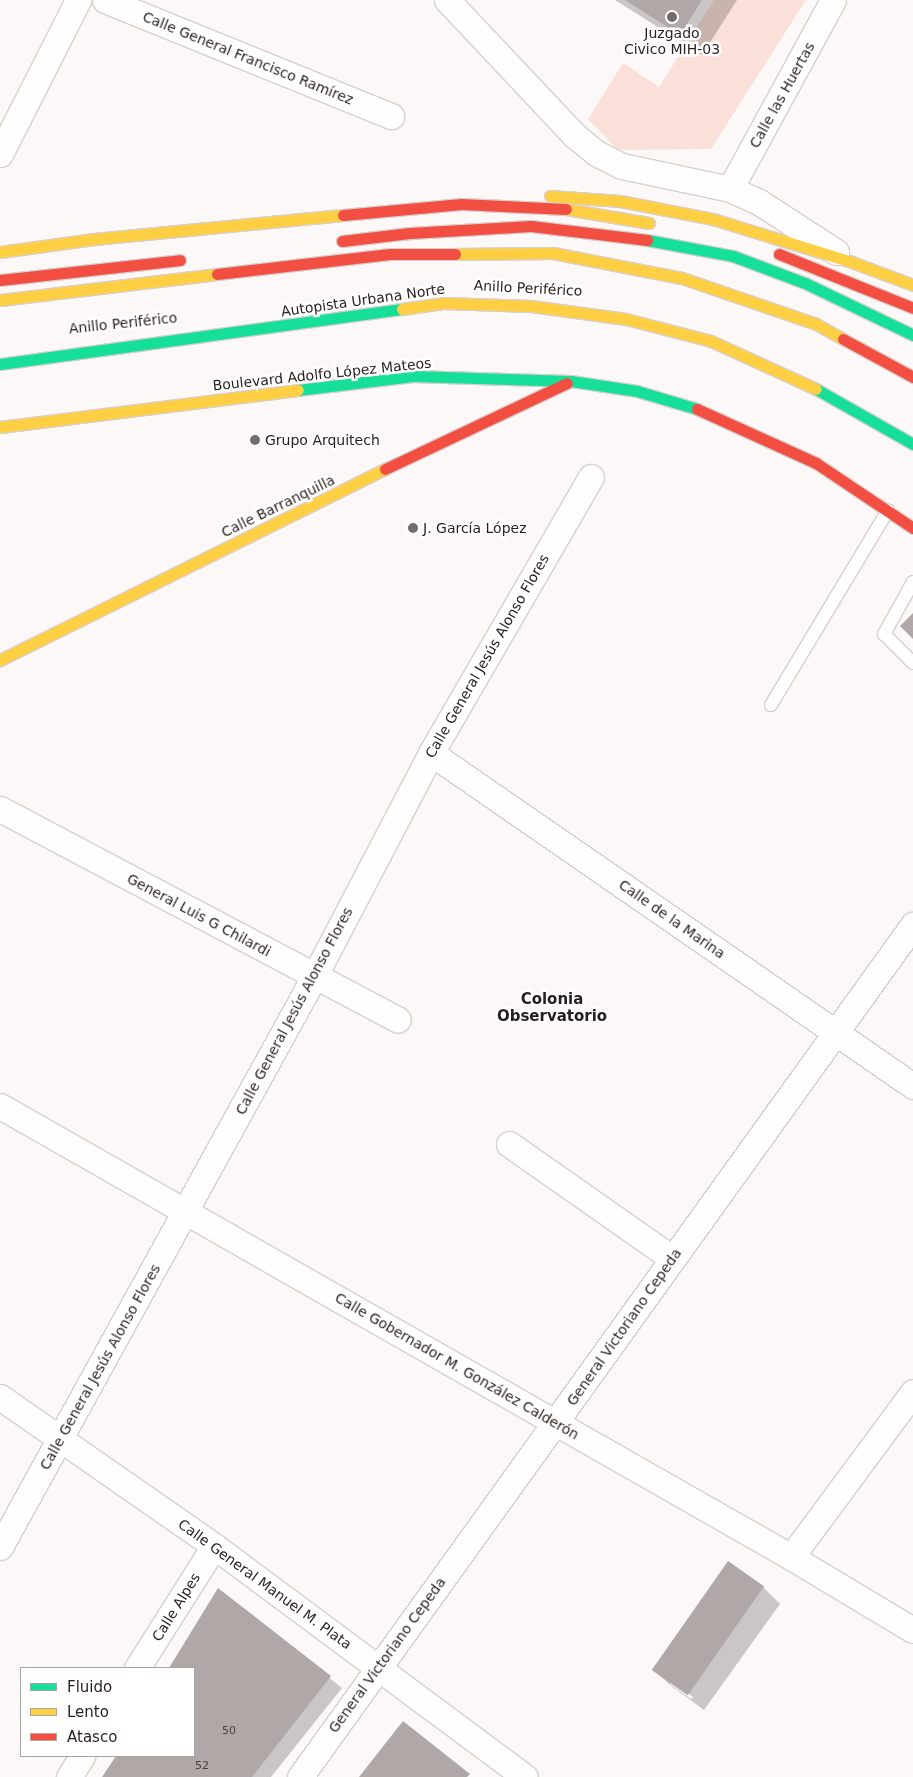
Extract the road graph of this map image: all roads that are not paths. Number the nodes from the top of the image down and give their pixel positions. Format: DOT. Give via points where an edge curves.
graph roads {
  1 [pos="78,0"];
  2 [pos="106,0"];
  3 [pos="447,0"];
  4 [pos="833,0"];
  5 [pos="391,116"];
  6 [pos="0,154"];
  7 [pos="730,189"];
  8 [pos="522,194"];
  9 [pos="542,195"];
  10 [pos="658,225"];
  11 [pos="0,240"];
  12 [pos="333,242"];
  13 [pos="765,250"];
  14 [pos="0,252"];
  15 [pos="197,258"];
  16 [pos="849,261"];
  17 [pos="0,280"];
  18 [pos="913,285"];
  19 [pos="0,300"];
  20 [pos="913,308"];
  21 [pos="913,335"];
  22 [pos="746,344"];
  23 [pos="0,353"];
  24 [pos="0,364"];
  25 [pos="913,377"];
  26 [pos="571,381"];
  27 [pos="0,427"];
  28 [pos="913,444"];
  29 [pos="591,477"];
  30 [pos="888,510"];
  31 [pos="913,528"];
  32 [pos="913,582"];
  33 [pos="0,660"];
  34 [pos="913,663"];
  35 [pos="771,705"];
  36 [pos="431,753"];
  37 [pos="0,809"];
  38 [pos="913,925"];
  39 [pos="314,977"];
  40 [pos="398,1020"];
  41 [pos="836,1032"];
  42 [pos="913,1086"];
  43 [pos="0,1106"];
  44 [pos="509,1144"];
  45 [pos="187,1210"];
  46 [pos="672,1258"];
  47 [pos="913,1392"];
  48 [pos="0,1397"];
  49 [pos="555,1423"];
  50 [pos="60,1439"];
  51 [pos="214,1546"];
  52 [pos="0,1547"];
  53 [pos="791,1557"];
  54 [pos="913,1630"];
  55 [pos="138,1667"];
  56 [pos="378,1667"];
  57 [pos="81,1757"];
  58 [pos="69,1777"];
  59 [pos="300,1777"];
  60 [pos="525,1777"];
  1 -- 6 [label="street"];
  2 -- 5 [label="street, Calle General Francisco Ramírez"];
  3 -- 7 [label="street" via="574,134 596,153 622,166"];
  4 -- 7 [label="street, Calle las Huertas"];
  7 -- 16 [label="street" via="758,202"];
  8 -- 11 [label="main road" via="453,193"];
  9 -- 16 [label="main road" via="620,201 713,219"];
  10 -- 14 [label="main road" via="560,208 461,204 94,239"];
  12 -- 21 [label="main road" via="410,232 531,226 627,236 732,256 805,283"];
  13 -- 20 [label="main road" via="865,286"];
  15 -- 17 [label="main road"];
  16 -- 18 [label="main road"];
  19 -- 25 [label="main road" via="390,254 553,253 682,278 743,298 816,324"];
  22 -- 23 [label="main road, Anillo Periférico" via="675,320 608,308 479,298"];
  24 -- 28 [label="main road, Autopista Urbana Norte" via="443,303 531,306 626,319 711,341 828,394"];
  26 -- 27 [label="main road, Boulevard Adolfo López Mateos" via="413,376"];
  26 -- 30 [label="main road, Boulevard Adolfo López Mateos" via="637,391 714,414 816,463"];
  26 -- 33 [label="main road, Calle Barranquilla" via="444,440"];
  29 -- 36 [label="street, Calle General Jesús Alonso Flores"];
  30 -- 31 [label="main road, Boulevard Adolfo López Mateos"];
  30 -- 35 [label="lane"];
  32 -- 34 [label="lane" via="884,634"];
  36 -- 39 [label="street, Calle General Jesús Alonso Flores"];
  36 -- 41 [label="street, Calle de la Marina"];
  37 -- 39 [label="street, General Luis G Chilardi"];
  38 -- 41 [label="street, General Victoriano Cepeda"];
  39 -- 40 [label="street, General Luis G Chilardi"];
  39 -- 45 [label="street, Calle General Jesús Alonso Flores"];
  41 -- 42 [label="street, Calle de la Marina"];
  41 -- 46 [label="street, General Victoriano Cepeda"];
  43 -- 45 [label="street, Calle Gobernador M. González Calderón"];
  44 -- 46 [label="street"];
  45 -- 49 [label="street, Calle Gobernador M. González Calderón"];
  45 -- 50 [label="street, Calle General Jesús Alonso Flores"];
  46 -- 49 [label="street, General Victoriano Cepeda"];
  47 -- 53 [label="street"];
  48 -- 50 [label="street, Calle General Manuel M. Plata"];
  49 -- 53 [label="street, Calle Gobernador M. González Calderón"];
  49 -- 56 [label="street, General Victoriano Cepeda"];
  50 -- 51 [label="street, Calle General Manuel M. Plata"];
  50 -- 52 [label="street, Calle General Jesús Alonso Flores"];
  51 -- 55 [label="street, Calle Alpes"];
  51 -- 56 [label="street, Calle General Manuel M. Plata"];
  53 -- 54 [label="street, Calle Gobernador M. González Calderón"];
  56 -- 59 [label="street, General Victoriano Cepeda"];
  56 -- 60 [label="street, Calle General Manuel M. Plata"];
  57 -- 58 [label="street"];
}
